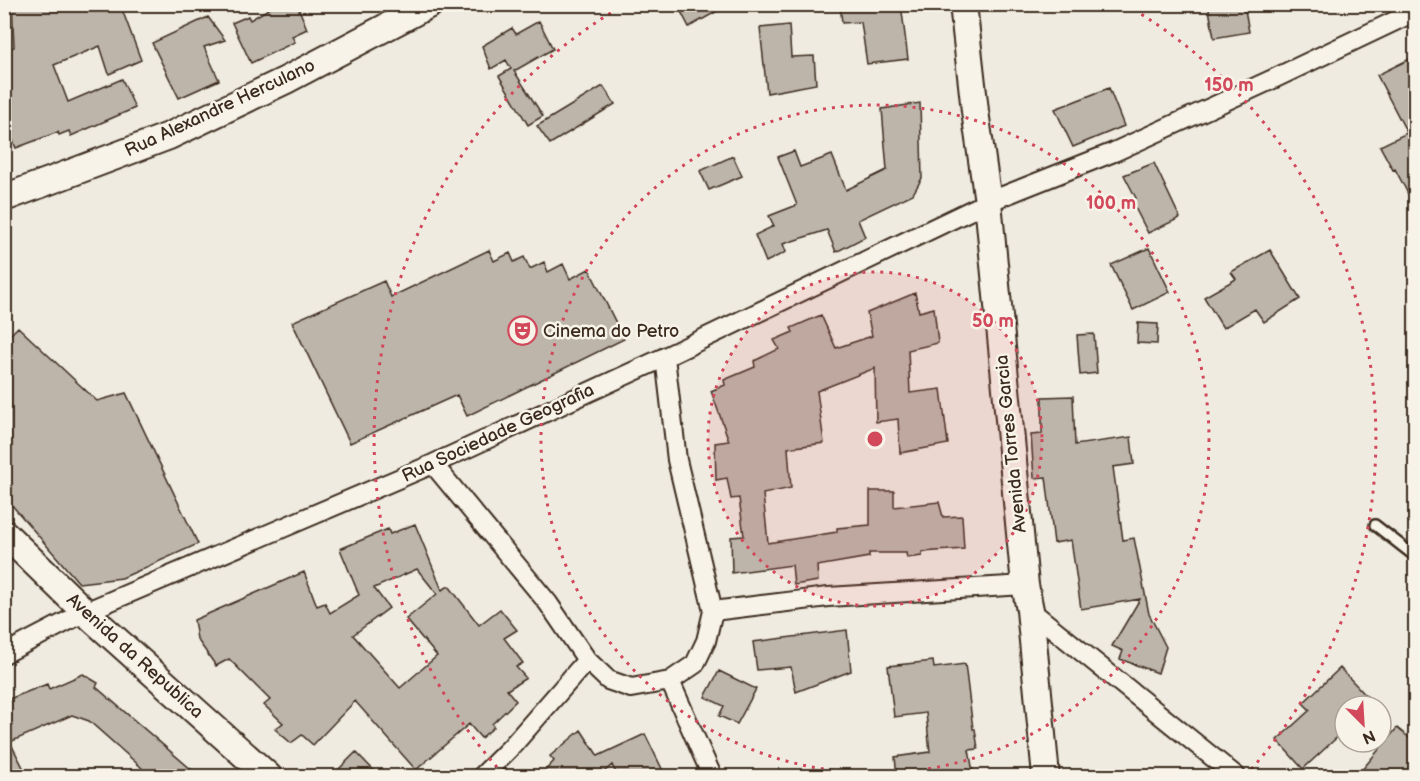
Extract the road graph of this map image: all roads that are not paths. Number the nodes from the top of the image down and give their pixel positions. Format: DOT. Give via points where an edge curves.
graph roads {
  1 [pos="430,4"];
  2 [pos="963,4"];
  3 [pos="1416,11"];
  4 [pos="4,198"];
  5 [pos="988,202"];
  6 [pos="665,357"];
  7 [pos="433,464"];
  8 [pos="1374,525"];
  9 [pos="4,533"];
  10 [pos="1416,557"];
  11 [pos="1025,585"];
  12 [pos="1030,610"];
  13 [pos="713,611"];
  14 [pos="85,612"];
  15 [pos="4,654"];
  16 [pos="587,660"];
  17 [pos="670,681"];
  18 [pos="268,777"];
  19 [pos="482,777"];
  20 [pos="712,777"];
  21 [pos="1046,777"];
  22 [pos="1236,777"];
  1 -- 4 [label="main road, Rua Alexandre Herculano" via="169,136"];
  2 -- 5 [label="main road, Avenida Torres Garcia"];
  3 -- 5 [label="street, Rua Sociedade Geografia" via="1114,152"];
  5 -- 6 [label="street, Rua Sociedade Geografia"];
  5 -- 11 [label="main road, Avenida Torres Garcia"];
  6 -- 7 [label="street, Rua Sociedade Geografia"];
  6 -- 13 [label="street" via="677,460"];
  7 -- 14 [label="street, Rua Sociedade Geografia"];
  7 -- 16 [label="street" via="548,603"];
  8 -- 10 [label="lane"];
  9 -- 14 [label="main road, Avenida da Republica"];
  11 -- 12 [label="main road, Avenida Torres Garcia"];
  11 -- 13 [label="street" via="828,597"];
  12 -- 21 [label="main road, Avenida Torres Garcia"];
  12 -- 22 [label="street"];
  13 -- 17 [label="street" via="706,641 695,664"];
  14 -- 15 [label="street, Rua Sociedade Geografia"];
  14 -- 18 [label="main road, Avenida da Republica"];
  16 -- 17 [label="street" via="609,680 631,688"];
  16 -- 19 [label="street"];
  17 -- 20 [label="street"];
}
